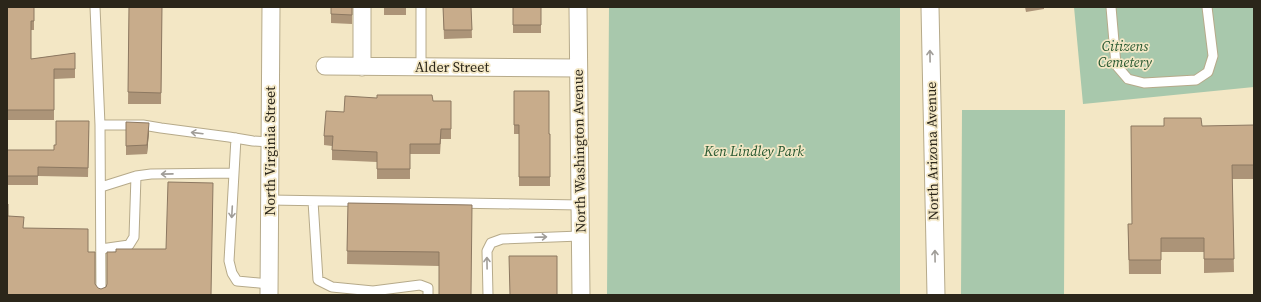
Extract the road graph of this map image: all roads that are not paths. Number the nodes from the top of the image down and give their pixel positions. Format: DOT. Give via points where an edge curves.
graph roads {
  1 [pos="96,7"];
  2 [pos="271,7"];
  3 [pos="362,7"];
  4 [pos="421,7"];
  5 [pos="578,7"];
  6 [pos="930,7"];
  7 [pos="1110,7"];
  8 [pos="1208,7"];
  9 [pos="325,66"];
  10 [pos="362,67"];
  11 [pos="421,67"];
  12 [pos="578,68"];
  13 [pos="100,125"];
  14 [pos="236,138"];
  15 [pos="270,142"];
  16 [pos="234,173"];
  17 [pos="136,176"];
  18 [pos="101,187"];
  19 [pos="270,200"];
  20 [pos="313,201"];
  21 [pos="580,205"];
  22 [pos="580,236"];
  23 [pos="101,249"];
  24 [pos="269,289"];
  25 [pos="101,295"];
  26 [pos="428,295"];
  27 [pos="488,295"];
  28 [pos="581,295"];
  29 [pos="936,295"];
  1 -- 13 [label="lane"];
  2 -- 15 [label="street, North Virginia Street"];
  3 -- 10 [label="street"];
  4 -- 11 [label="lane"];
  5 -- 12 [label="street, North Washington Avenue"];
  29 -- 6 [label="street, North Arizona Avenue, one-way"];
  7 -- 8 [label="lane" via="1116,65 1128,78 1144,83 1196,80 1208,72 1213,56"];
  9 -- 10 [label="street, Alder Street"];
  10 -- 11 [label="street, Alder Street"];
  11 -- 12 [label="street, Alder Street"];
  12 -- 21 [label="street, North Washington Avenue"];
  14 -- 13 [label="lane, one-way" via="143,125"];
  13 -- 18 [label="lane"];
  14 -- 15 [label="lane"];
  14 -- 16 [label="lane"];
  15 -- 19 [label="street, North Virginia Street"];
  16 -- 17 [label="lane, one-way"];
  16 -- 24 [label="lane, one-way" via="229,261 232,273 237,281"];
  17 -- 18 [label="lane"];
  17 -- 23 [label="lane" via="134,237 129,245"];
  18 -- 23 [label="lane"];
  19 -- 20 [label="lane"];
  19 -- 24 [label="street, North Virginia Street"];
  20 -- 21 [label="lane"];
  20 -- 26 [label="lane" via="318,280 332,287 373,291 420,285 428,288"];
  21 -- 22 [label="street, North Washington Avenue"];
  27 -- 22 [label="lane, one-way" via="487,251 491,244 502,239"];
  22 -- 28 [label="street, North Washington Avenue"];
  23 -- 25 [label="lane"];
}
